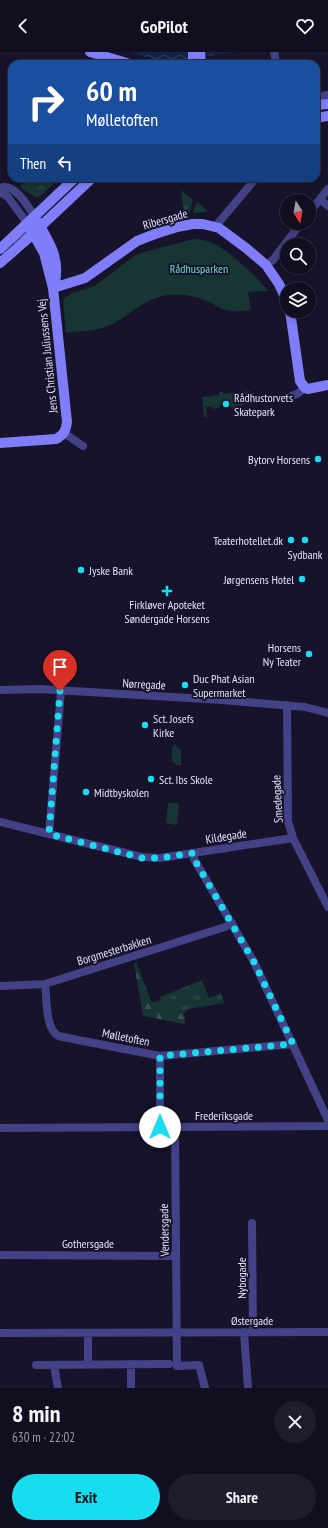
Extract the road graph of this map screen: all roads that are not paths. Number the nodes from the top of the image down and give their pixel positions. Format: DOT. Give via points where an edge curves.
graph roads {
  1 [pos="90,52"];
  2 [pos="117,60"];
  3 [pos="72,182"];
  4 [pos="76,182"];
  5 [pos="87,182"];
  6 [pos="253,182"];
  7 [pos="0,188"];
  8 [pos="328,189"];
  9 [pos="0,192"];
  10 [pos="320,199"];
  11 [pos="316,204"];
  12 [pos="328,206"];
  13 [pos="34,225"];
  14 [pos="215,227"];
  15 [pos="296,230"];
  16 [pos="0,249"];
  17 [pos="0,263"];
  18 [pos="266,265"];
  19 [pos="53,288"];
  20 [pos="280,288"];
  21 [pos="291,318"];
  22 [pos="328,385"];
  23 [pos="305,388"];
  24 [pos="289,397"];
  25 [pos="64,433"];
  26 [pos="0,443"];
  27 [pos="83,446"];
  28 [pos="0,690"];
  29 [pos="60,691"];
  30 [pos="287,705"];
  31 [pos="328,713"];
  32 [pos="0,822"];
  33 [pos="49,834"];
  34 [pos="293,838"];
  35 [pos="193,853"];
  36 [pos="328,906"];
  37 [pos="232,923"];
  38 [pos="45,984"];
  39 [pos="0,986"];
  40 [pos="293,1044"];
  41 [pos="160,1056"];
  42 [pos="328,1120"];
  43 [pos="328,1126"];
  44 [pos="160,1127"];
  45 [pos="175,1127"];
  46 [pos="0,1128"];
  47 [pos="252,1223"];
  48 [pos="0,1255"];
  49 [pos="176,1256"];
  50 [pos="177,1332"];
  51 [pos="244,1332"];
  52 [pos="253,1332"];
  53 [pos="328,1332"];
  54 [pos="0,1333"];
  55 [pos="88,1333"];
  56 [pos="88,1364"];
  57 [pos="131,1364"];
  58 [pos="169,1364"];
  59 [pos="36,1365"];
  60 [pos="54,1365"];
  61 [pos="58,1388"];
  62 [pos="131,1388"];
  63 [pos="205,1388"];
  64 [pos="248,1388"];
  1 -- 2 [label="street"];
  3 -- 13 [label="street"];
  4 -- 13 [label="street"];
  5 -- 13 [label="street"];
  6 -- 14 [label="street"];
  7 -- 13 [label="street" via="11,188 28,207"];
  8 -- 10 [label="street"];
  9 -- 13 [label="street"];
  10 -- 11 [label="street"];
  10 -- 12 [label="street"];
  13 -- 16 [label="street"];
  13 -- 17 [label="street"];
  13 -- 19 [label="street, Jens Christian Juliussens Vej"];
  14 -- 18 [label="street, Ribersgade"];
  14 -- 19 [label="street, Ribersgade" via="193,224 136,241 85,278"];
  15 -- 18 [label="street" via="273,260"];
  18 -- 20 [label="street, Ribersgade"];
  19 -- 25 [label="street, Jens Christian Juliussens Vej" via="67,422"];
  21 -- 23 [label="street" via="299,374"];
  22 -- 23 [label="street" via="313,389"];
  23 -- 24 [label="street"];
  25 -- 26 [label="street" via="50,439"];
  25 -- 27 [label="street"];
  28 -- 29 [label="street, Nørregade"];
  29 -- 30 [label="street, Nørregade"];
  29 -- 33 [label="street"];
  30 -- 31 [label="street, Nørregade" via="314,708"];
  30 -- 34 [label="street, Smedegade" via="287,804"];
  32 -- 33 [label="street, Kildegade"];
  33 -- 35 [label="street, Kildegade" via="142,858"];
  34 -- 35 [label="street, Kildegade"];
  34 -- 36 [label="street, Smedegade"];
  35 -- 37 [label="street" via="194,859"];
  37 -- 38 [label="street, Borgmesterbakken"];
  37 -- 40 [label="street" via="254,962"];
  38 -- 39 [label="street, Borgmesterbakken"];
  38 -- 41 [label="street, Mølletoften" via="49,1024 53,1033"];
  40 -- 41 [label="street, Mølletoften"];
  40 -- 42 [label="street"];
  41 -- 44 [label="street"];
  43 -- 45 [label="street, Frederiksgade"];
  44 -- 45 [label="street, Frederiksgade"];
  44 -- 46 [label="street, Frederiksgade"];
  45 -- 49 [label="street, Vendersgade"];
  47 -- 52 [label="street, Nybogade"];
  48 -- 49 [label="street, Gothersgade"];
  49 -- 50 [label="street, Vendersgade"];
  50 -- 51 [label="street, Østergade"];
  50 -- 55 [label="street, Østergade"];
  50 -- 63 [label="street" via="178,1366 200,1365"];
  51 -- 52 [label="street, Østergade"];
  51 -- 64 [label="street"];
  52 -- 53 [label="street, Østergade"];
  54 -- 55 [label="street, Østergade"];
  55 -- 56 [label="street"];
  56 -- 57 [label="street"];
  56 -- 60 [label="street"];
  57 -- 58 [label="street"];
  57 -- 62 [label="street"];
  59 -- 60 [label="street"];
  60 -- 61 [label="street"];
}
